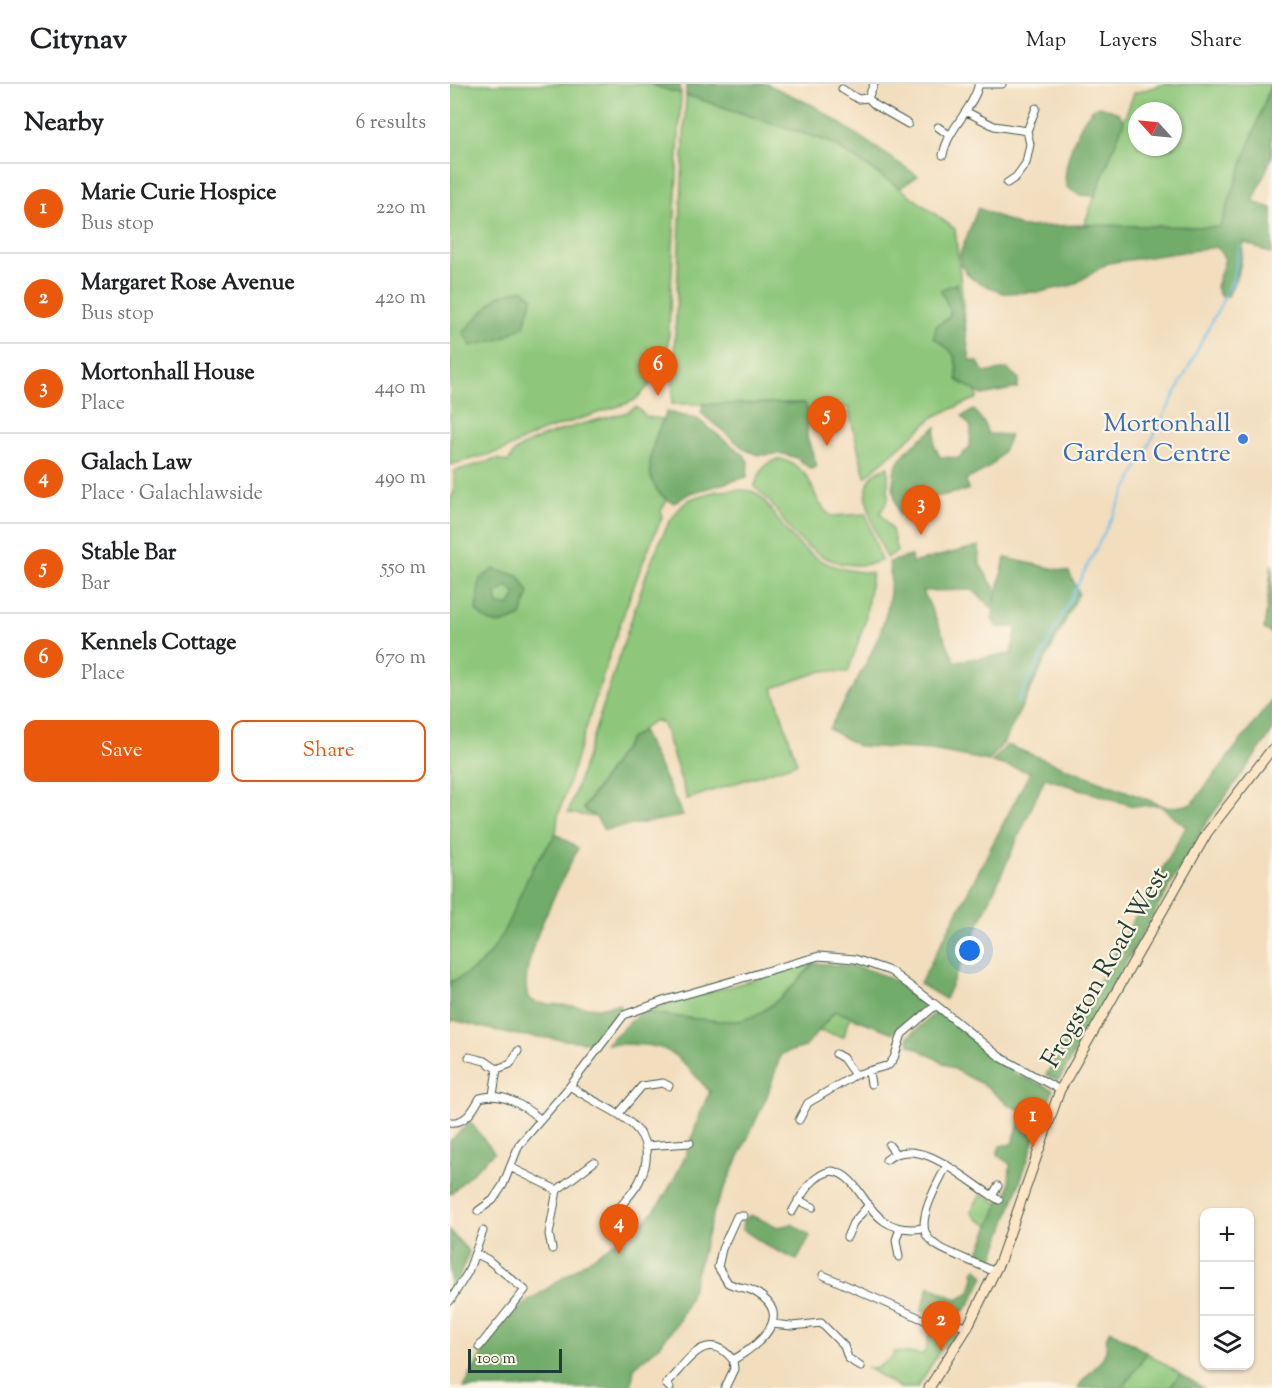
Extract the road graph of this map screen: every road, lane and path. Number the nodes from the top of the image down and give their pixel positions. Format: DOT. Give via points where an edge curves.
graph roads {
  1 [pos="874,84"];
  2 [pos="979,84"];
  3 [pos="1002,84"];
  4 [pos="842,89"];
  5 [pos="868,98"];
  6 [pos="1036,108"];
  7 [pos="967,112"];
  8 [pos="908,124"];
  9 [pos="938,127"];
  10 [pos="1027,131"];
  11 [pos="949,135"];
  12 [pos="943,155"];
  13 [pos="1007,183"];
  14 [pos="1272,749"];
  15 [pos="936,1005"];
  16 [pos="518,1051"];
  17 [pos="836,1054"];
  18 [pos="469,1057"];
  19 [pos="497,1069"];
  20 [pos="869,1072"];
  21 [pos="855,1075"];
  22 [pos="871,1084"];
  23 [pos="570,1086"];
  24 [pos="669,1086"];
  25 [pos="1060,1090"];
  26 [pos="494,1095"];
  27 [pos="802,1096"];
  28 [pos="808,1103"];
  29 [pos="620,1112"];
  30 [pos="540,1119"];
  31 [pos="799,1120"];
  32 [pos="450,1122"];
  33 [pos="690,1143"];
  34 [pos="889,1145"];
  35 [pos="645,1146"];
  36 [pos="895,1153"];
  37 [pos="886,1160"];
  38 [pos="594,1162"];
  39 [pos="510,1167"];
  40 [pos="946,1167"];
  41 [pos="998,1186"];
  42 [pos="557,1190"];
  43 [pos="992,1196"];
  44 [pos="798,1200"];
  45 [pos="999,1200"];
  46 [pos="813,1207"];
  47 [pos="867,1207"];
  48 [pos="477,1211"];
  49 [pos="792,1212"];
  50 [pos="744,1216"];
  51 [pos="900,1228"];
  52 [pos="923,1228"];
  53 [pos="483,1231"];
  54 [pos="851,1234"];
  55 [pos="613,1236"];
  56 [pos="552,1249"];
  57 [pos="476,1254"];
  58 [pos="899,1257"];
  59 [pos="995,1272"];
  60 [pos="823,1275"];
  61 [pos="450,1301"];
  62 [pos="772,1323"];
  63 [pos="967,1328"];
  64 [pos="479,1347"];
  65 [pos="733,1360"];
  66 [pos="861,1367"];
  67 [pos="670,1388"];
  68 [pos="725,1388"];
  69 [pos="929,1388"];
  1 -- 5 [label="street"];
  2 -- 3 [label="street"];
  2 -- 7 [label="street"];
  4 -- 5 [label="street" via="858,99"];
  5 -- 8 [label="street"];
  6 -- 10 [label="street"];
  7 -- 10 [label="street" via="994,126"];
  7 -- 11 [label="street"];
  9 -- 11 [label="street"];
  10 -- 13 [label="street" via="1030,144 1026,163"];
  11 -- 12 [label="street"];
  14 -- 25 [label="main road, Frogston Road West" via="1207,833"];
  15 -- 20 [label="street" via="904,1032 889,1065"];
  15 -- 23 [label="street" via="878,966 855,959 819,956 624,1016"];
  15 -- 25 [label="street" via="1000,1057"];
  16 -- 19 [label="street" via="510,1064"];
  17 -- 21 [label="street"];
  18 -- 19 [label="street"];
  19 -- 26 [label="street"];
  20 -- 21 [label="street"];
  20 -- 22 [label="street"];
  21 -- 28 [label="street"];
  23 -- 29 [label="street" via="586,1098"];
  23 -- 30 [label="street"];
  24 -- 29 [label="street" via="642,1086"];
  25 -- 59 [label="main road, Frogston Road West" via="1009,1242"];
  26 -- 30 [label="street" via="522,1105"];
  26 -- 32 [label="street" via="480,1098 461,1121"];
  27 -- 28 [label="street"];
  28 -- 31 [label="street"];
  29 -- 35 [label="street" via="632,1122"];
  30 -- 39 [label="street" via="519,1145"];
  33 -- 35 [label="street"];
  34 -- 36 [label="street"];
  35 -- 55 [label="street" via="641,1178 610,1221"];
  36 -- 37 [label="street"];
  36 -- 40 [label="street" via="917,1151"];
  38 -- 42 [label="street"];
  39 -- 42 [label="street"];
  39 -- 48 [label="street" via="493,1200"];
  40 -- 43 [label="street"];
  40 -- 52 [label="street" via="932,1195"];
  41 -- 43 [label="street"];
  42 -- 56 [label="street" via="549,1234"];
  43 -- 45 [label="street"];
  44 -- 46 [label="street"];
  44 -- 47 [label="street" via="818,1176 832,1171 848,1178"];
  44 -- 49 [label="street"];
  47 -- 51 [label="street"];
  47 -- 54 [label="street"];
  50 -- 62 [label="street" via="737,1216 718,1267 728,1283 755,1292 763,1299 771,1308"];
  51 -- 52 [label="street"];
  51 -- 58 [label="street" via="893,1247"];
  52 -- 59 [label="street" via="934,1245"];
  53 -- 57 [label="street"];
  57 -- 61 [label="street"];
  57 -- 64 [label="street" via="525,1290"];
  59 -- 63 [label="main road, Frogston Road West"];
  60 -- 63 [label="street" via="929,1322 952,1322"];
  62 -- 65 [label="street" via="762,1342"];
  62 -- 66 [label="street" via="821,1323 844,1346 848,1358"];
  63 -- 69 [label="main road, Frogston Road West"];
  65 -- 67 [label="street" via="719,1348 700,1348 666,1384"];
  65 -- 68 [label="street" via="734,1369"];
}
